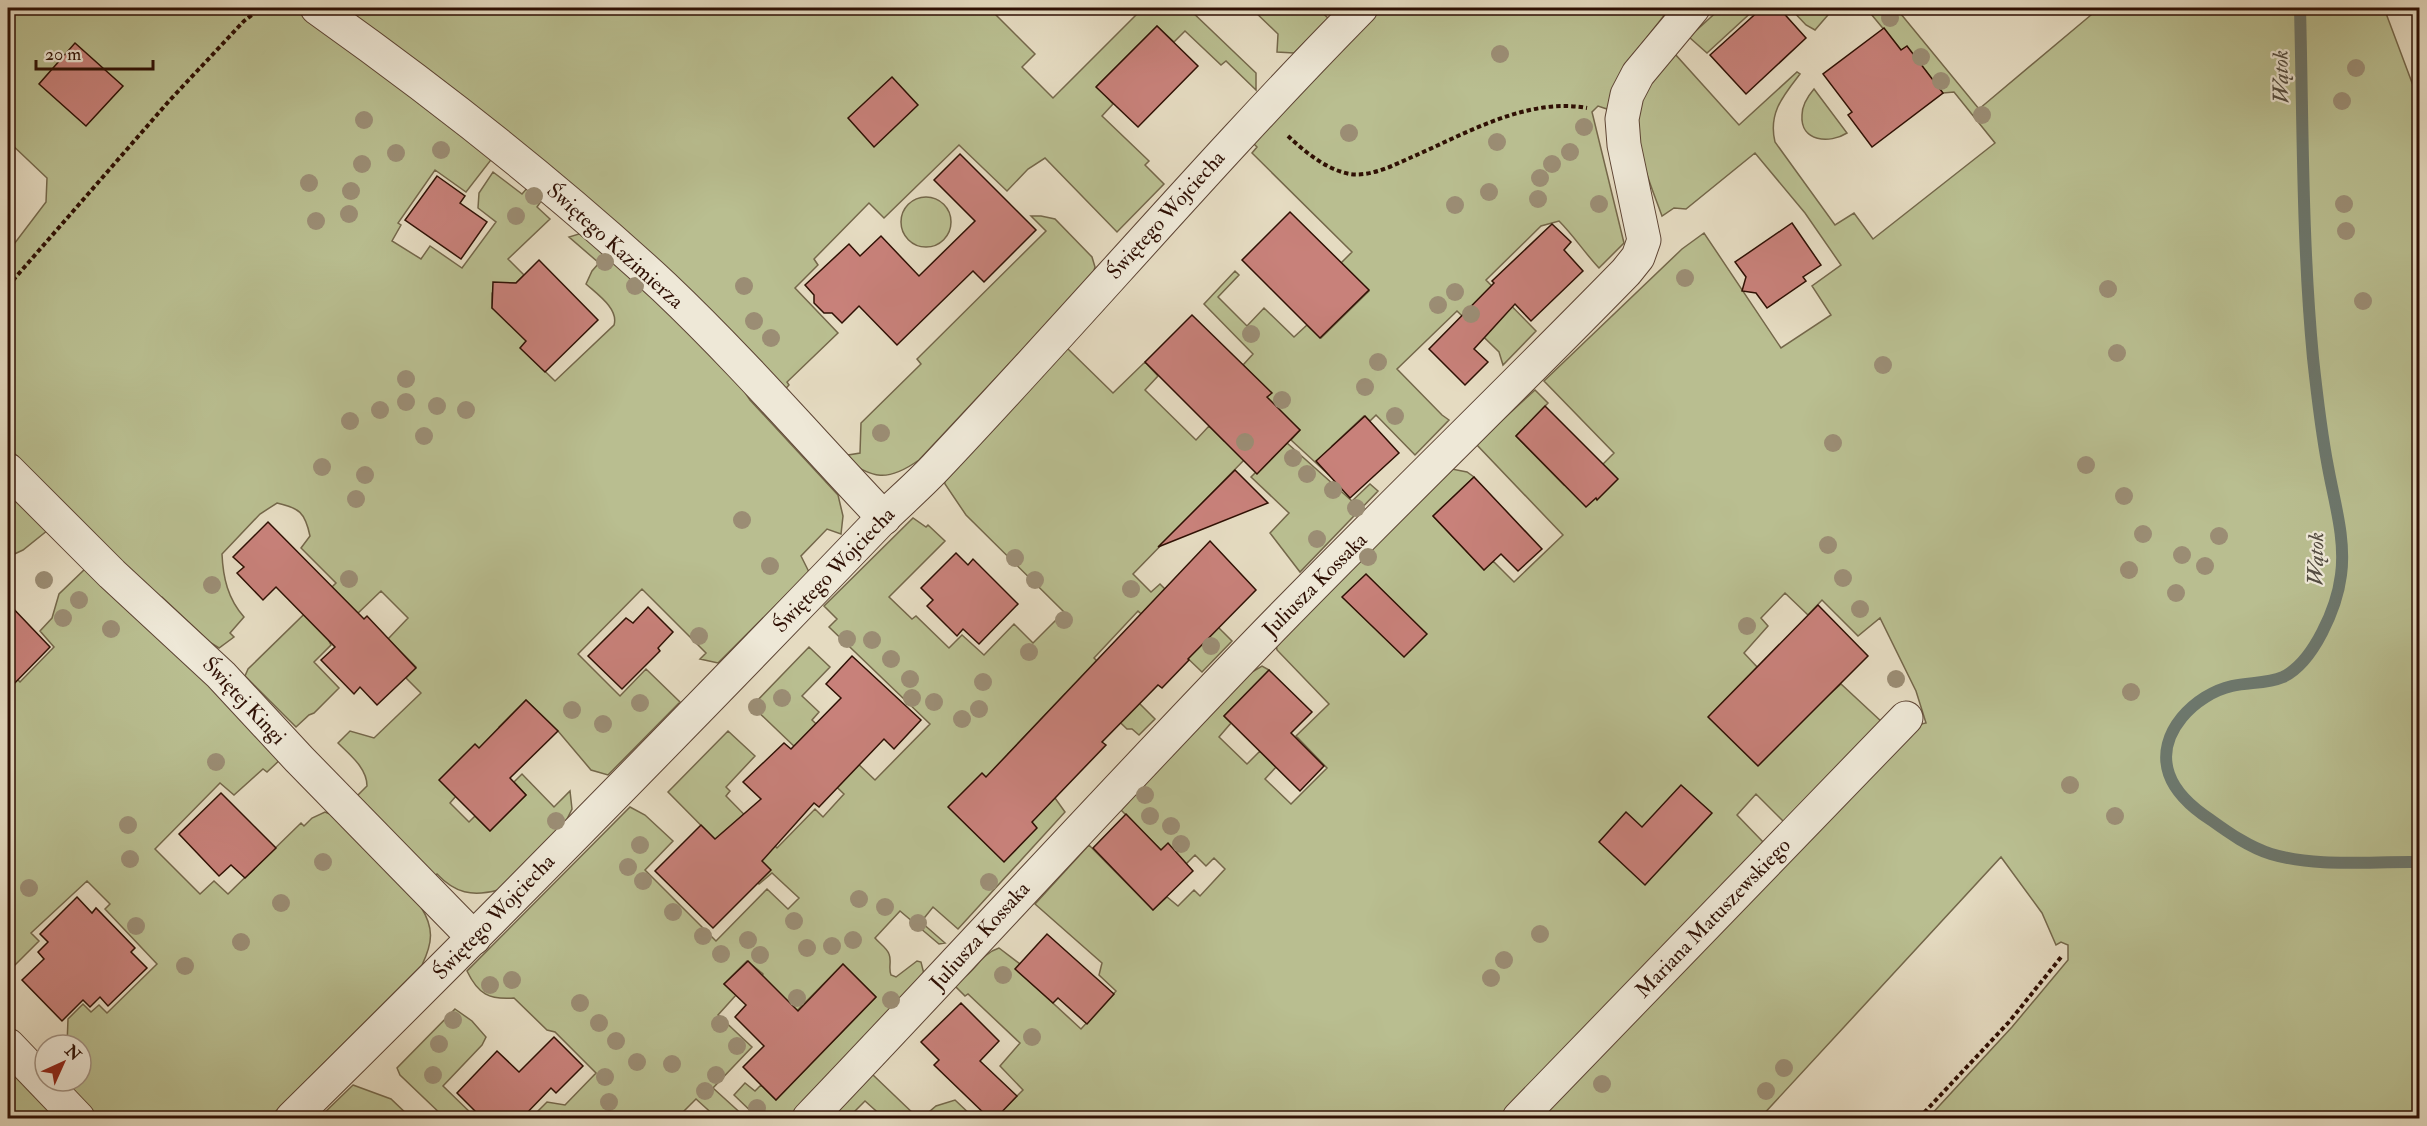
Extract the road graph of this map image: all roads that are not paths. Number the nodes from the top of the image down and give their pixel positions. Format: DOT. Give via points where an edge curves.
graph roads {
  1 [pos="317,8"];
  2 [pos="1361,8"];
  3 [pos="1693,8"];
  4 [pos="8,470"];
  5 [pos="884,518"];
  6 [pos="1906,718"];
  7 [pos="474,938"];
  8 [pos="8,1045"];
  9 [pos="78,1119"];
  10 [pos="292,1119"];
  11 [pos="809,1119"];
  12 [pos="1519,1119"];
  1 -- 5 [label="street, Świętego Kazimierza" via="467,118 664,288"];
  2 -- 5 [label="street, Świętego Wojciecha"];
  3 -- 11 [label="street, Juliusza Kossaka" via="1638,74 1627,94 1622,119 1624,145 1644,240 1638,257 1071,837"];
  4 -- 7 [label="street, Świętej Kingi" via="221,675"];
  5 -- 7 [label="street, Świętego Wojciecha"];
  6 -- 12 [label="street, Mariana Matuszewskiego"];
  7 -- 10 [label="street, Świętego Wojciecha"];
  8 -- 9 [label="street"];
}
